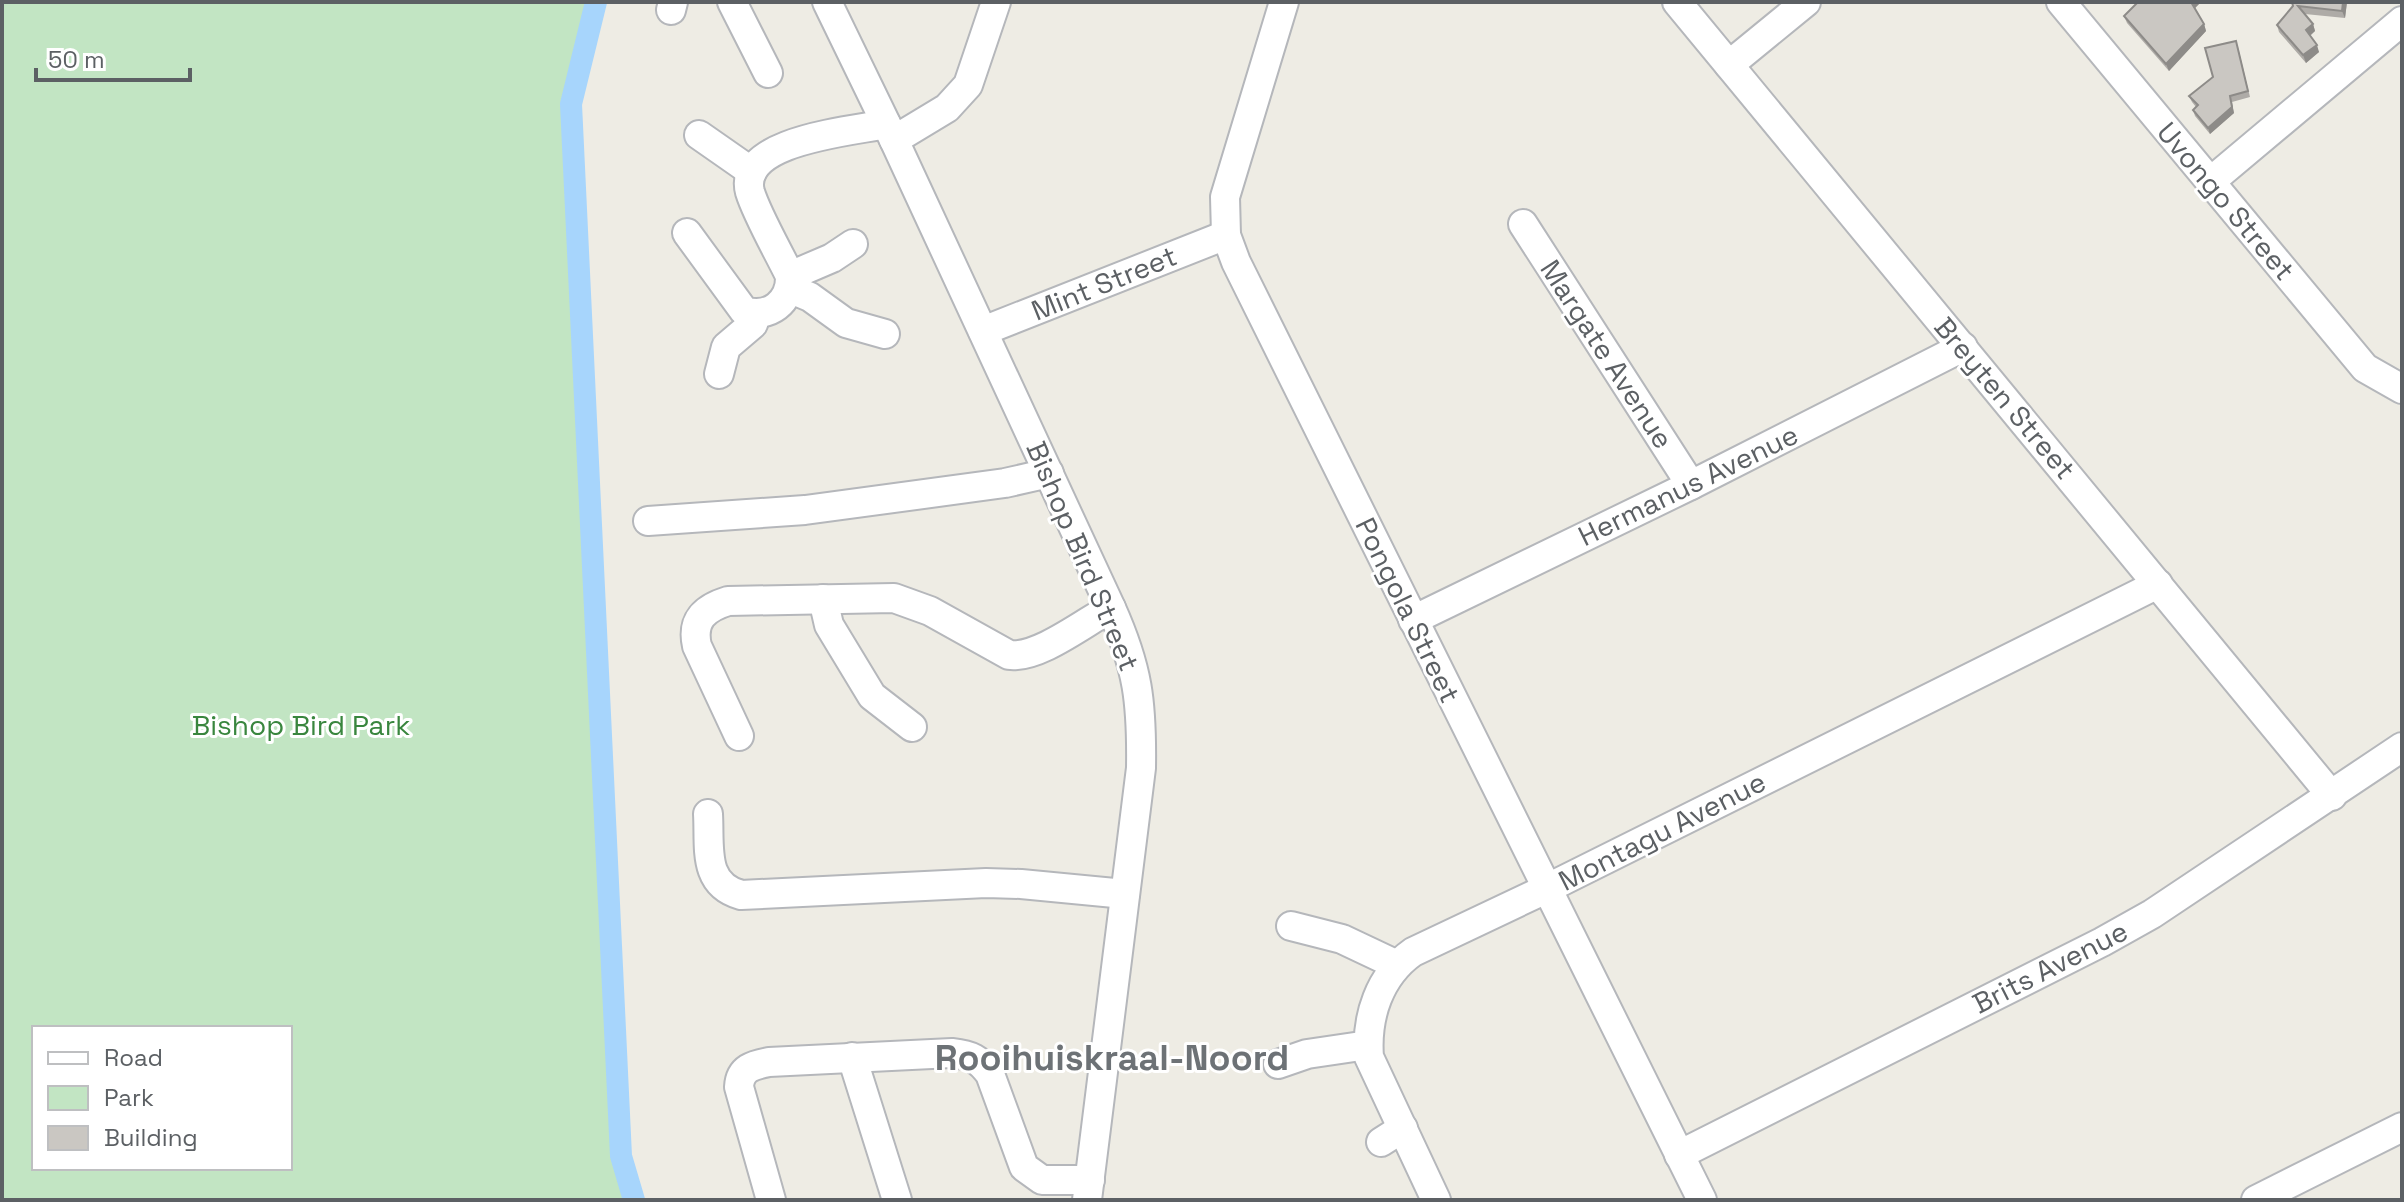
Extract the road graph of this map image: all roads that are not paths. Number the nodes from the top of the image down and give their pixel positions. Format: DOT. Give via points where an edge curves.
graph roads {
  1 [pos="732,2"];
  2 [pos="827,2"];
  3 [pos="996,2"];
  4 [pos="1284,2"];
  5 [pos="1677,2"];
  6 [pos="1806,2"];
  7 [pos="2061,2"];
  8 [pos="2402,21"];
  9 [pos="1729,65"];
  10 [pos="768,73"];
  11 [pos="890,132"];
  12 [pos="699,135"];
  13 [pos="752,172"];
  14 [pos="2210,182"];
  15 [pos="1523,224"];
  16 [pos="687,233"];
  17 [pos="1226,235"];
  18 [pos="853,244"];
  19 [pos="790,283"];
  20 [pos="756,315"];
  21 [pos="983,331"];
  22 [pos="885,334"];
  23 [pos="1963,347"];
  24 [pos="719,374"];
  25 [pos="2402,389"];
  26 [pos="1049,473"];
  27 [pos="1691,485"];
  28 [pos="648,521"];
  29 [pos="2158,584"];
  30 [pos="823,599"];
  31 [pos="1111,608"];
  32 [pos="1413,620"];
  33 [pos="912,727"];
  34 [pos="739,736"];
  35 [pos="2402,747"];
  36 [pos="2332,796"];
  37 [pos="708,814"];
  38 [pos="1548,888"];
  39 [pos="1125,894"];
  40 [pos="1291,926"];
  41 [pos="1397,965"];
  42 [pos="1368,1045"];
  43 [pos="852,1057"];
  44 [pos="1278,1064"];
  45 [pos="2402,1127"];
  46 [pos="1679,1155"];
  47 [pos="1089,1190"];
  48 [pos="771,1200"];
  49 [pos="897,1200"];
  50 [pos="1436,1200"];
  51 [pos="1702,1200"];
  52 [pos="2256,1200"];
  1 -- 10 [label="street"];
  2 -- 11 [label="street, Bishop Bird Street"];
  3 -- 11 [label="street" via="968,85 947,108"];
  4 -- 17 [label="street, Pongola Street" via="1225,197"];
  5 -- 9 [label="street, Breyten Street"];
  6 -- 9 [label="street"];
  7 -- 14 [label="street, Uvongo Street"];
  8 -- 14 [label="street"];
  9 -- 23 [label="street, Breyten Street"];
  11 -- 13 [label="street" via="788,144 760,160"];
  11 -- 21 [label="street, Bishop Bird Street"];
  12 -- 13 [label="street"];
  13 -- 19 [label="street" via="749,190"];
  14 -- 25 [label="street, Uvongo Street" via="2365,368"];
  15 -- 27 [label="street, Margate Avenue"];
  16 -- 20 [label="street" via="733,299"];
  17 -- 21 [label="street, Mint Street"];
  17 -- 32 [label="street, Pongola Street"];
  18 -- 19 [label="street"];
  19 -- 20 [label="street" via="783,301"];
  19 -- 22 [label="street" via="846,323"];
  20 -- 24 [label="street" via="726,347"];
  21 -- 26 [label="street, Bishop Bird Street"];
  23 -- 27 [label="street, Hermanus Avenue"];
  23 -- 29 [label="street, Breyten Street"];
  26 -- 28 [label="street" via="805,510"];
  26 -- 31 [label="street, Bishop Bird Street"];
  27 -- 32 [label="street, Hermanus Avenue"];
  29 -- 36 [label="street, Breyten Street"];
  29 -- 38 [label="street, Montagu Avenue"];
  30 -- 31 [label="street" via="907,601 1016,656 1031,653"];
  30 -- 33 [label="street" via="829,625 872,696"];
  30 -- 34 [label="street" via="728,601 714,605 698,621 697,646"];
  31 -- 39 [label="street, Bishop Bird Street" via="1129,652 1142,724"];
  32 -- 38 [label="street, Pongola Street"];
  35 -- 36 [label="street, Brits Avenue"];
  36 -- 46 [label="street, Brits Avenue" via="2102,942"];
  37 -- 39 [label="street" via="712,873 726,891 741,895 986,883"];
  38 -- 41 [label="street, Montagu Avenue" via="1413,952"];
  38 -- 46 [label="street, Pongola Street"];
  39 -- 47 [label="street, Bishop Bird Street"];
  40 -- 41 [label="street" via="1342,939"];
  41 -- 42 [label="street, Montagu Avenue" via="1375,1005"];
  42 -- 44 [label="street"];
  42 -- 50 [label="street, Montagu Avenue" via="1392,1135"];
  43 -- 47 [label="street" via="971,1055 990,1074 1024,1167 1042,1180"];
  43 -- 48 [label="street" via="769,1062 740,1077"];
  43 -- 49 [label="street"];
  45 -- 52 [label="street"];
  46 -- 51 [label="street, Pongola Street"];
}
